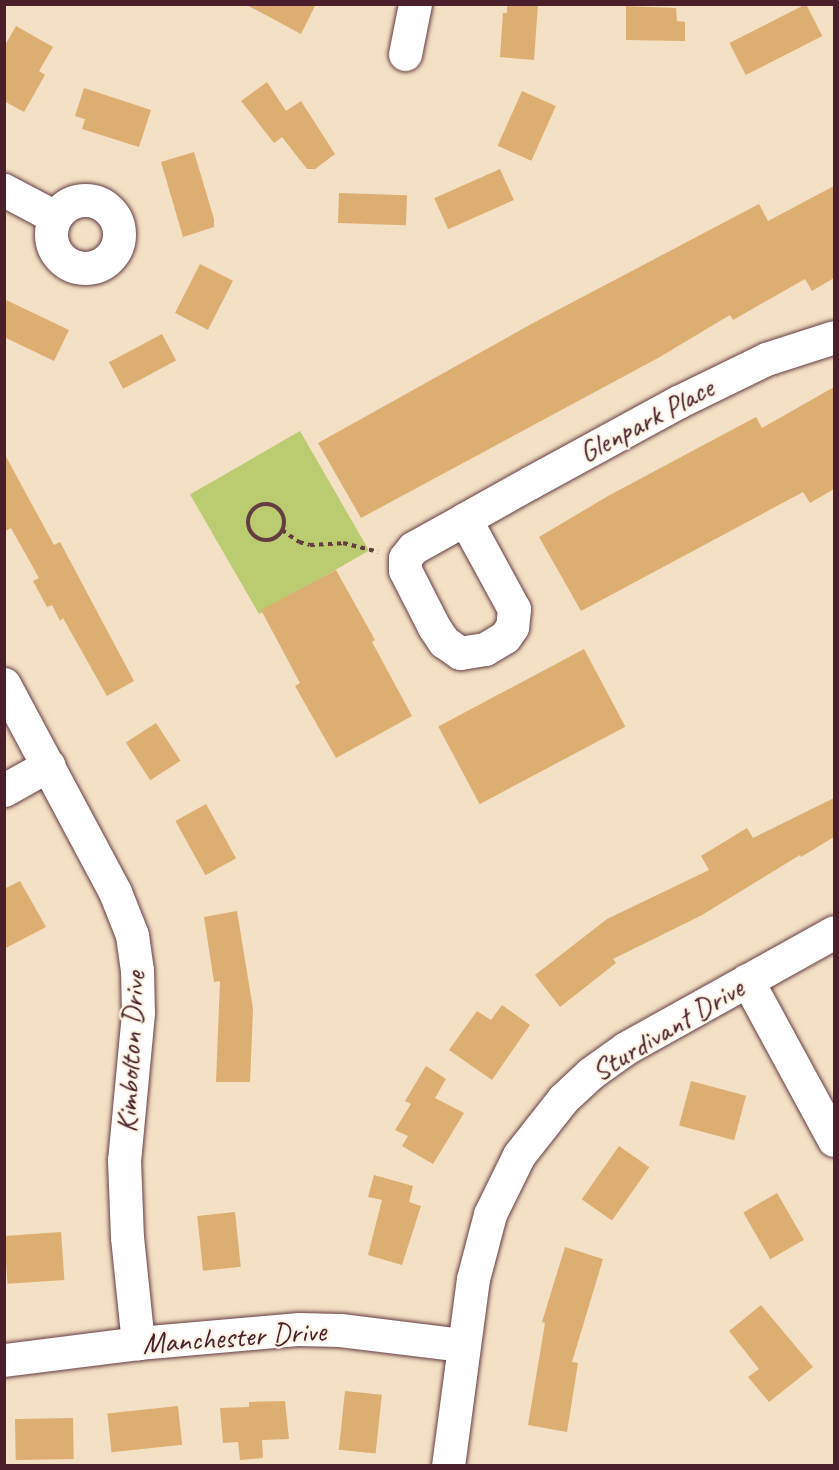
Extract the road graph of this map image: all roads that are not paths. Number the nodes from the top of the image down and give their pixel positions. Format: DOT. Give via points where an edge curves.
graph roads {
  1 [pos="415,4"];
  2 [pos="405,54"];
  3 [pos="4,190"];
  4 [pos="55,218"];
  5 [pos="834,337"];
  6 [pos="465,519"];
  7 [pos="4,684"];
  8 [pos="49,765"];
  9 [pos="4,790"];
  10 [pos="834,932"];
  11 [pos="747,980"];
  12 [pos="834,1140"];
  13 [pos="138,1343"];
  14 [pos="463,1344"];
  15 [pos="4,1360"];
  16 [pos="448,1466"];
  1 -- 2 [label="street"];
  3 -- 4 [label="street"];
  5 -- 6 [label="street, Glenpark Place" via="766,359 678,402"];
  7 -- 8 [label="street, Kimbolton Drive"];
  8 -- 9 [label="street"];
  8 -- 13 [label="street, Kimbolton Drive" via="115,892 132,935 138,1013 124,1160"];
  10 -- 11 [label="street, Sturdivant Drive"];
  11 -- 12 [label="street"];
  11 -- 14 [label="street, Sturdivant Drive" via="626,1048 584,1079 538,1129 519,1155 490,1215 473,1279"];
  13 -- 14 [label="street, Manchester Drive" via="299,1329"];
  13 -- 15 [label="street, Manchester Drive"];
  14 -- 16 [label="street, Sturdivant Drive"];
}
